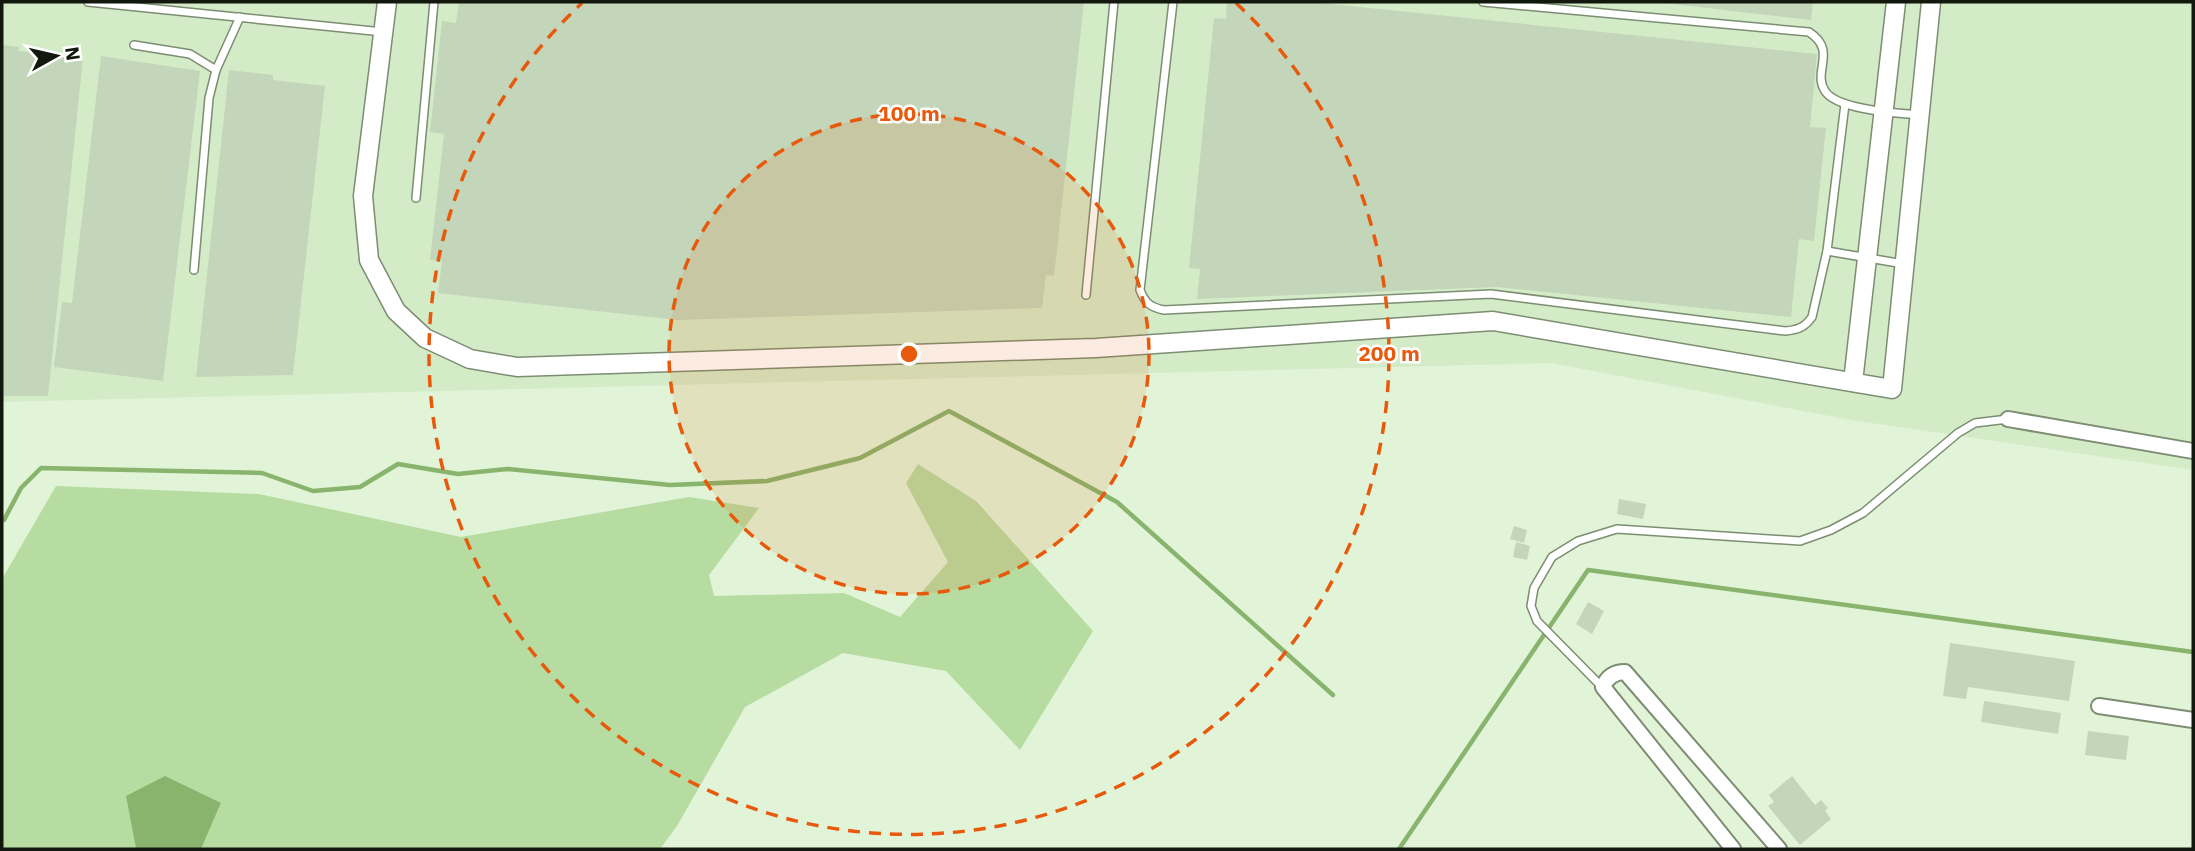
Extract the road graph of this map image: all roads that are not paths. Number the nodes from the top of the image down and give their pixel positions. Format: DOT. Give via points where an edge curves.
graph roads {
  1 [pos="88,2"];
  2 [pos="387,2"];
  3 [pos="434,2"];
  4 [pos="1114,2"];
  5 [pos="1173,2"];
  6 [pos="1483,2"];
  7 [pos="1896,2"];
  8 [pos="1931,2"];
  9 [pos="240,17"];
  10 [pos="384,32"];
  11 [pos="134,45"];
  12 [pos="216,70"];
  13 [pos="1845,104"];
  14 [pos="1884,111"];
  15 [pos="1920,115"];
  16 [pos="416,198"];
  17 [pos="1827,251"];
  18 [pos="1867,258"];
  19 [pos="1904,264"];
  20 [pos="194,270"];
  21 [pos="1086,295"];
  22 [pos="1853,382"];
  23 [pos="2008,419"];
  24 [pos="2193,451"];
  25 [pos="1603,687"];
  26 [pos="2099,706"];
  27 [pos="2193,720"];
  28 [pos="1733,849"];
  29 [pos="1779,849"];
  1 -- 9 [label="lane"];
  2 -- 10 [label="street"];
  3 -- 16 [label="lane"];
  4 -- 21 [label="lane"];
  5 -- 17 [label="lane" via="1140,290 1144,301 1153,307 1491,294 1785,331 1806,326 1812,317"];
  6 -- 13 [label="lane" via="1809,32 1823,48 1825,91"];
  7 -- 14 [label="street"];
  8 -- 15 [label="street"];
  9 -- 10 [label="lane"];
  9 -- 12 [label="lane"];
  10 -- 22 [label="street" via="363,196 369,260 396,311 425,338 470,359 517,367 1096,348 1493,321"];
  11 -- 12 [label="lane" via="190,54"];
  12 -- 20 [label="lane" via="209,98"];
  13 -- 14 [label="lane"];
  13 -- 17 [label="lane"];
  14 -- 15 [label="lane"];
  14 -- 18 [label="street"];
  15 -- 19 [label="street"];
  17 -- 18 [label="lane"];
  18 -- 19 [label="lane"];
  18 -- 22 [label="street"];
  19 -- 22 [label="street" via="1892,388"];
  23 -- 24 [label="street"];
  23 -- 25 [label="lane" via="1975,423 1863,513 1800,541 1617,529 1578,541 1552,557 1534,588 1531,606 1537,621"];
  25 -- 28 [label="street"];
  25 -- 29 [label="street" via="1616,672 1625,672"];
  26 -- 27 [label="street"];
}
